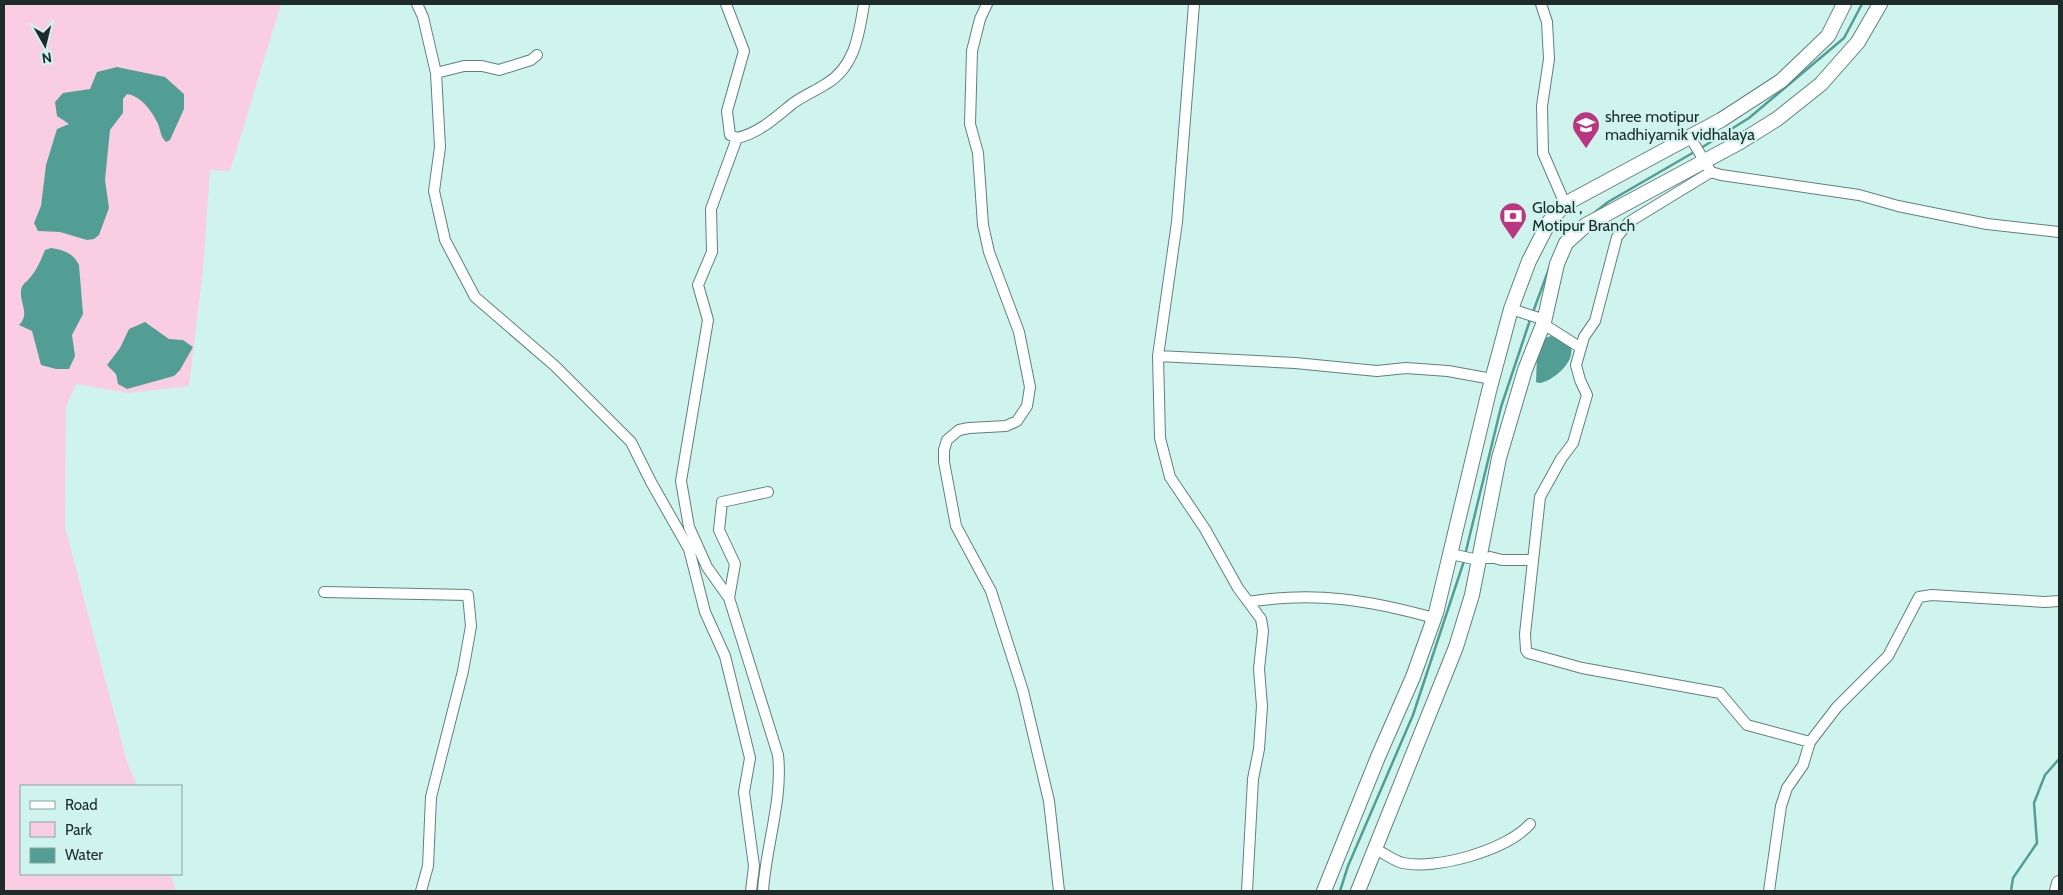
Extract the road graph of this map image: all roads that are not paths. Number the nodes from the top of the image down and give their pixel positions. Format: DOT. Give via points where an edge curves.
graph roads {
  1 [pos="417,4"];
  2 [pos="726,4"];
  3 [pos="864,4"];
  4 [pos="987,4"];
  5 [pos="1194,4"];
  6 [pos="1541,4"];
  7 [pos="1844,4"];
  8 [pos="1880,4"];
  9 [pos="537,55"];
  10 [pos="436,73"];
  11 [pos="737,138"];
  12 [pos="1692,141"];
  13 [pos="1702,157"];
  14 [pos="1711,172"];
  15 [pos="1565,204"];
  16 [pos="2059,232"];
  17 [pos="1517,311"];
  18 [pos="1542,320"];
  19 [pos="1581,348"];
  20 [pos="1158,356"];
  21 [pos="1492,379"];
  22 [pos="768,492"];
  23 [pos="1451,554"];
  24 [pos="1478,560"];
  25 [pos="1533,560"];
  26 [pos="324,592"];
  27 [pos="729,598"];
  28 [pos="2059,601"];
  29 [pos="1248,602"];
  30 [pos="1434,618"];
  31 [pos="1810,742"];
  32 [pos="1530,824"];
  33 [pos="1375,849"];
  34 [pos="2059,883"];
  35 [pos="421,891"];
  36 [pos="751,891"];
  37 [pos="763,891"];
  38 [pos="1059,891"];
  39 [pos="1247,891"];
  40 [pos="1324,891"];
  41 [pos="1358,891"];
  42 [pos="1769,891"];
  43 [pos="2057,891"];
  1 -- 10 [label="street"];
  2 -- 11 [label="street" via="744,51 727,111 730,135"];
  3 -- 11 [label="street" via="856,44 840,74 794,102 771,122"];
  4 -- 38 [label="street" via="972,51 970,124 978,153 989,252 1019,332 1030,387 1026,406 1017,421 1006,426 959,430 947,440 944,462 956,526 991,591 1023,691 1049,801"];
  5 -- 20 [label="street" via="1177,222"];
  6 -- 15 [label="street" via="1549,59 1542,106 1543,153"];
  7 -- 12 [label="main road" via="1828,36 1781,81"];
  8 -- 13 [label="main road" via="1858,42 1821,84 1777,119 1740,142"];
  9 -- 10 [label="street" via="499,70 464,66"];
  10 -- 36 [label="street" via="440,147 434,191 445,240 475,297 555,366 631,442 689,549 705,612 725,656 750,758 744,792 754,866"];
  11 -- 27 [label="street" via="711,209 712,252 698,285 708,320 680,481 689,527 707,567"];
  12 -- 13 [label="street"];
  12 -- 15 [label="main road" via="1659,151"];
  13 -- 14 [label="street"];
  13 -- 18 [label="main road" via="1586,225 1566,243"];
  14 -- 16 [label="street" via="1860,195 1987,224"];
  14 -- 19 [label="street" via="1629,222 1617,237 1594,321"];
  15 -- 17 [label="main road" via="1549,222 1529,261"];
  17 -- 18 [label="street"];
  17 -- 21 [label="main road"];
  18 -- 19 [label="street"];
  18 -- 24 [label="main road" via="1499,458"];
  19 -- 25 [label="street" via="1576,364 1588,395 1573,444 1540,497"];
  20 -- 21 [label="street" via="1377,371 1406,368"];
  20 -- 29 [label="street" via="1160,438 1170,478 1205,528"];
  21 -- 23 [label="main road"];
  22 -- 27 [label="street" via="722,502 719,530 734,564"];
  23 -- 24 [label="street"];
  23 -- 30 [label="main road"];
  24 -- 25 [label="street" via="1490,557"];
  24 -- 33 [label="main road" via="1472,595 1456,647"];
  25 -- 31 [label="street" via="1525,634 1528,652 1582,668 1720,692 1747,724"];
  26 -- 35 [label="street" via="468,595 471,626 431,797 428,866"];
  27 -- 37 [label="street" via="778,754 780,779"];
  28 -- 31 [label="street" via="1919,597 1888,656 1837,707"];
  29 -- 30 [label="street" via="1305,596 1343,597"];
  29 -- 39 [label="street" via="1261,620 1263,631 1259,669 1262,706 1253,779"];
  30 -- 40 [label="main road" via="1413,678"];
  31 -- 42 [label="street" via="1781,806"];
  32 -- 33 [label="street" via="1501,844 1445,863 1402,863"];
  33 -- 41 [label="main road"];
  34 -- 43 [label="main road"];
}
